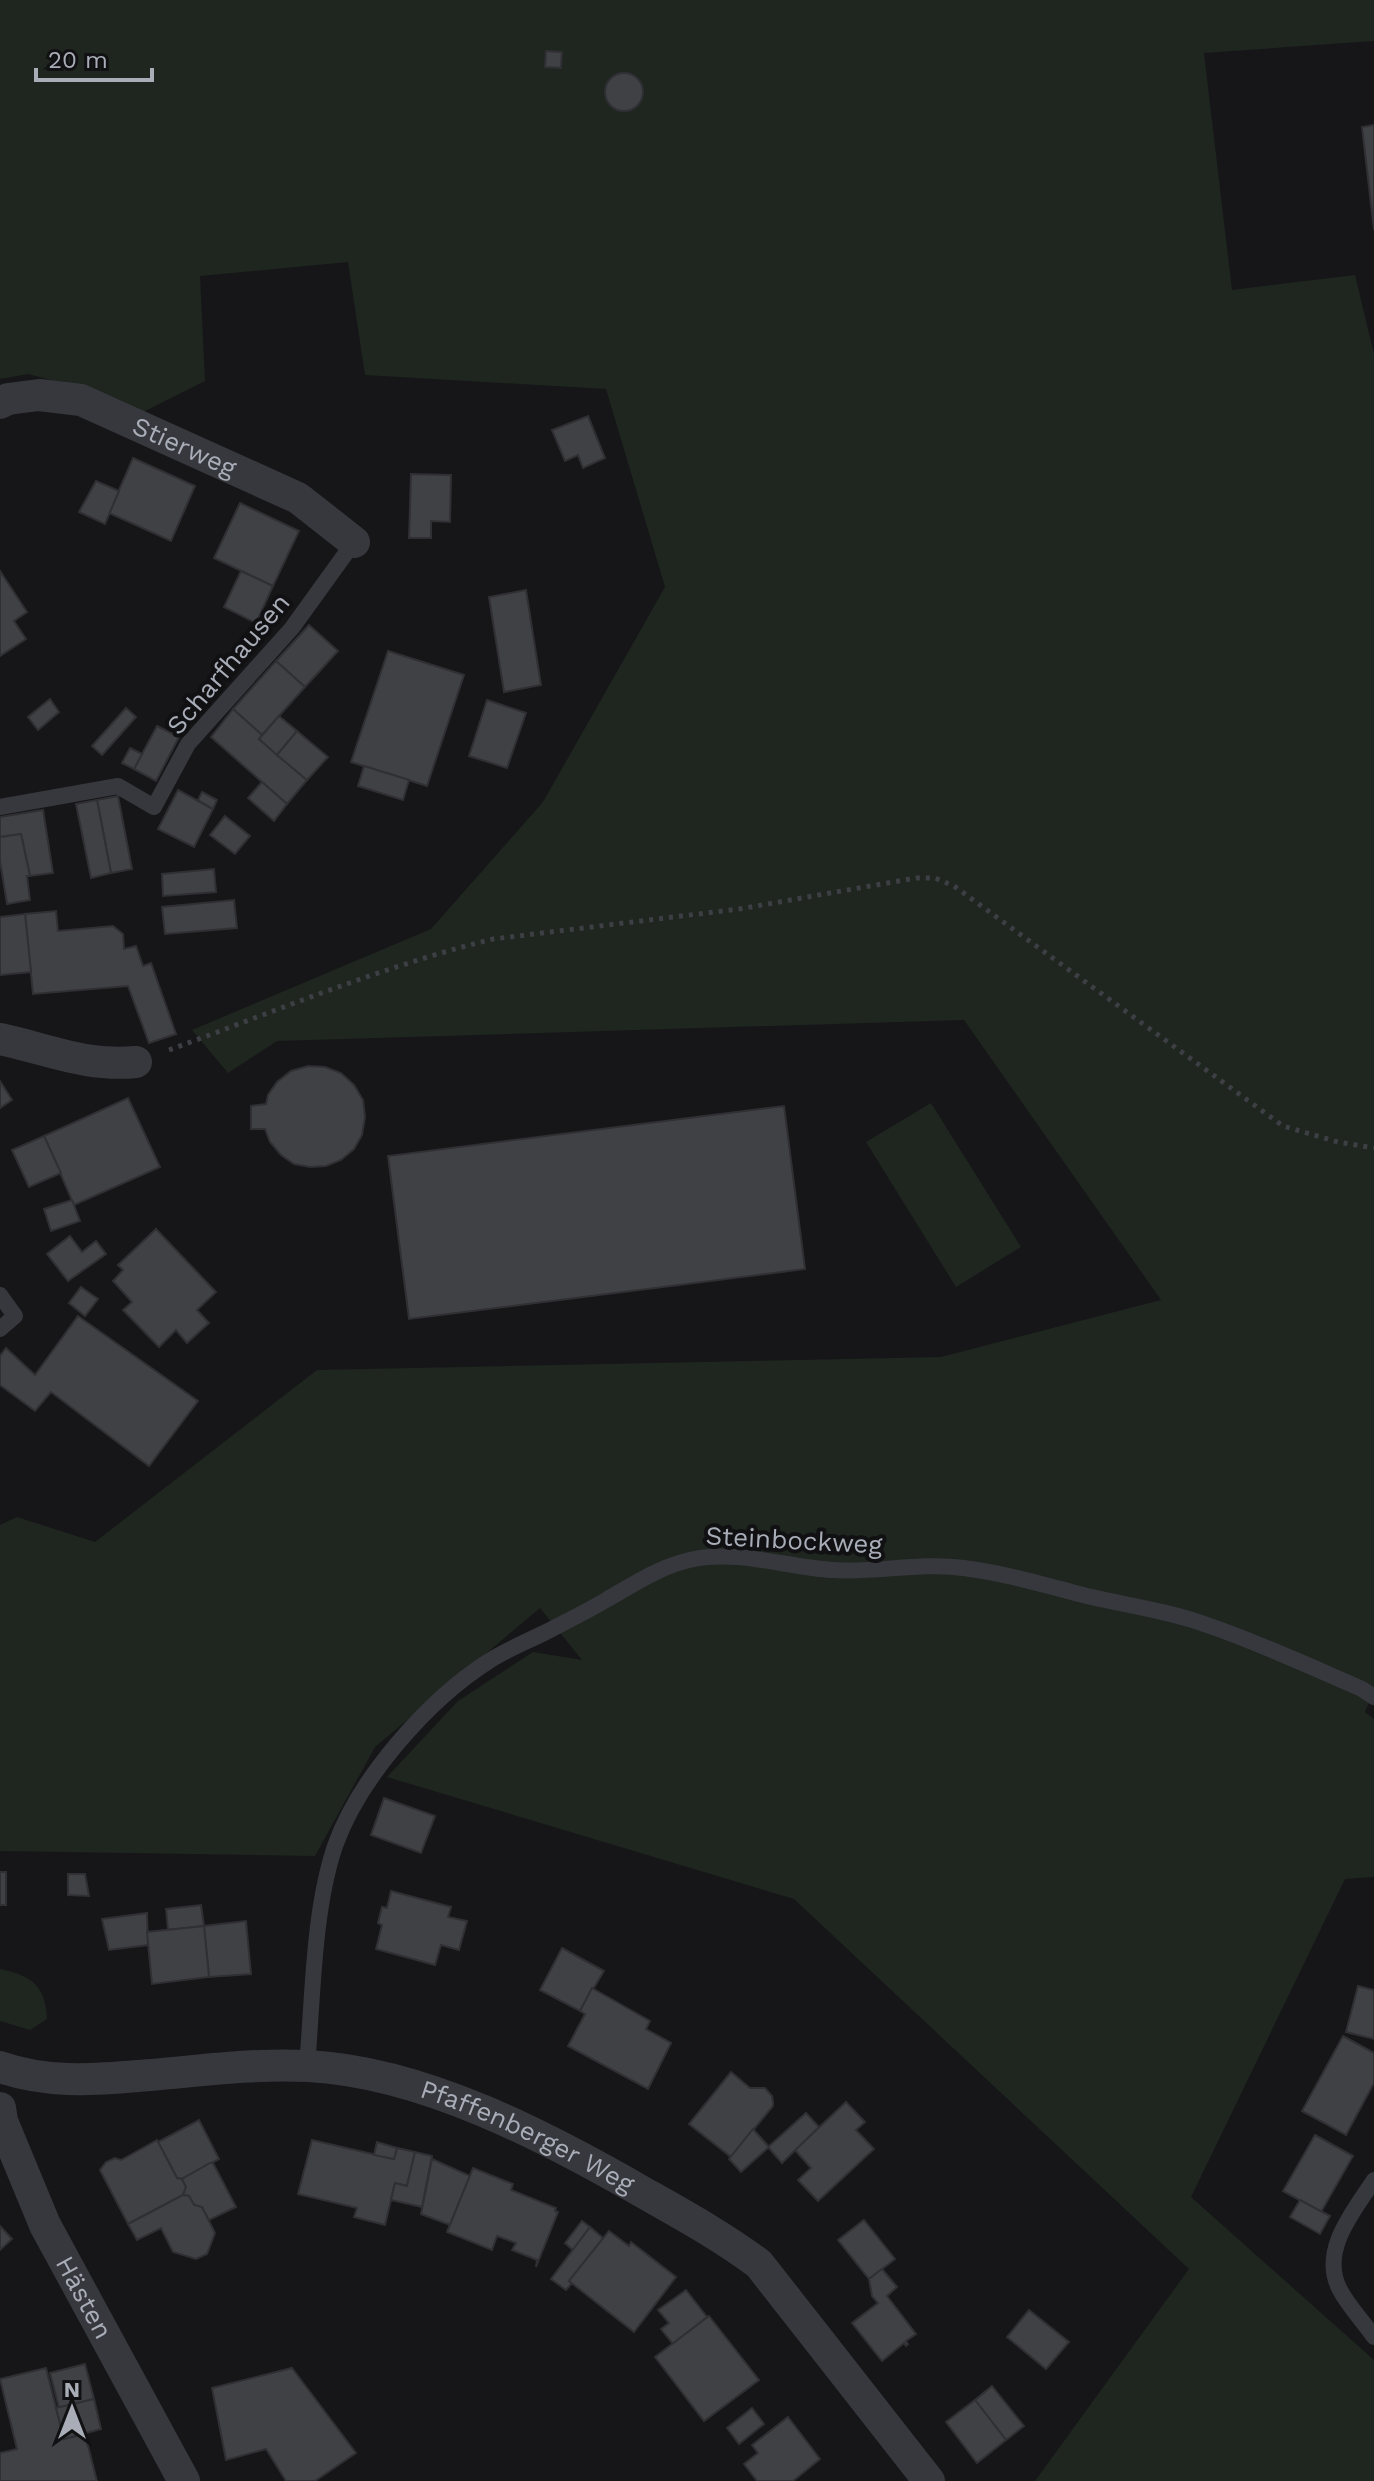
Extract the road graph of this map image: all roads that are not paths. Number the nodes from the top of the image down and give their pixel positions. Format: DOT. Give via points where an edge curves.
graph roads {
  1 [pos="0,403"];
  2 [pos="354,542"];
  3 [pos="0,807"];
  4 [pos="0,1039"];
  5 [pos="136,1062"];
  6 [pos="0,1295"];
  7 [pos="0,1329"];
  8 [pos="1374,1697"];
  9 [pos="307,2066"];
  10 [pos="0,2067"];
  11 [pos="0,2108"];
  12 [pos="1374,2180"];
  13 [pos="1374,2337"];
  14 [pos="184,2481"];
  15 [pos="929,2481"];
  1 -- 2 [label="street, Stierweg" via="39,395 81,400 298,498"];
  2 -- 3 [label="lane, Scharfhausen" via="292,628 188,744 154,807 118,786"];
  4 -- 5 [label="street" via="90,1062"];
  6 -- 7 [label="lane" via="15,1316"];
  8 -- 9 [label="lane, Steinbockweg" via="1210,1625 997,1573 959,1567 850,1571 728,1557 666,1567 486,1663 430,1707 376,1771 336,1843 326,1878"];
  9 -- 10 [label="street, Pfaffenberger Weg" via="83,2080 48,2079"];
  9 -- 15 [label="street, Pfaffenberger Weg" via="369,2075 491,2115 586,2160 728,2241 778,2285"];
  11 -- 14 [label="street, Hästen" via="45,2225"];
  12 -- 13 [label="lane" via="1340,2234 1334,2260 1341,2292"];
}
